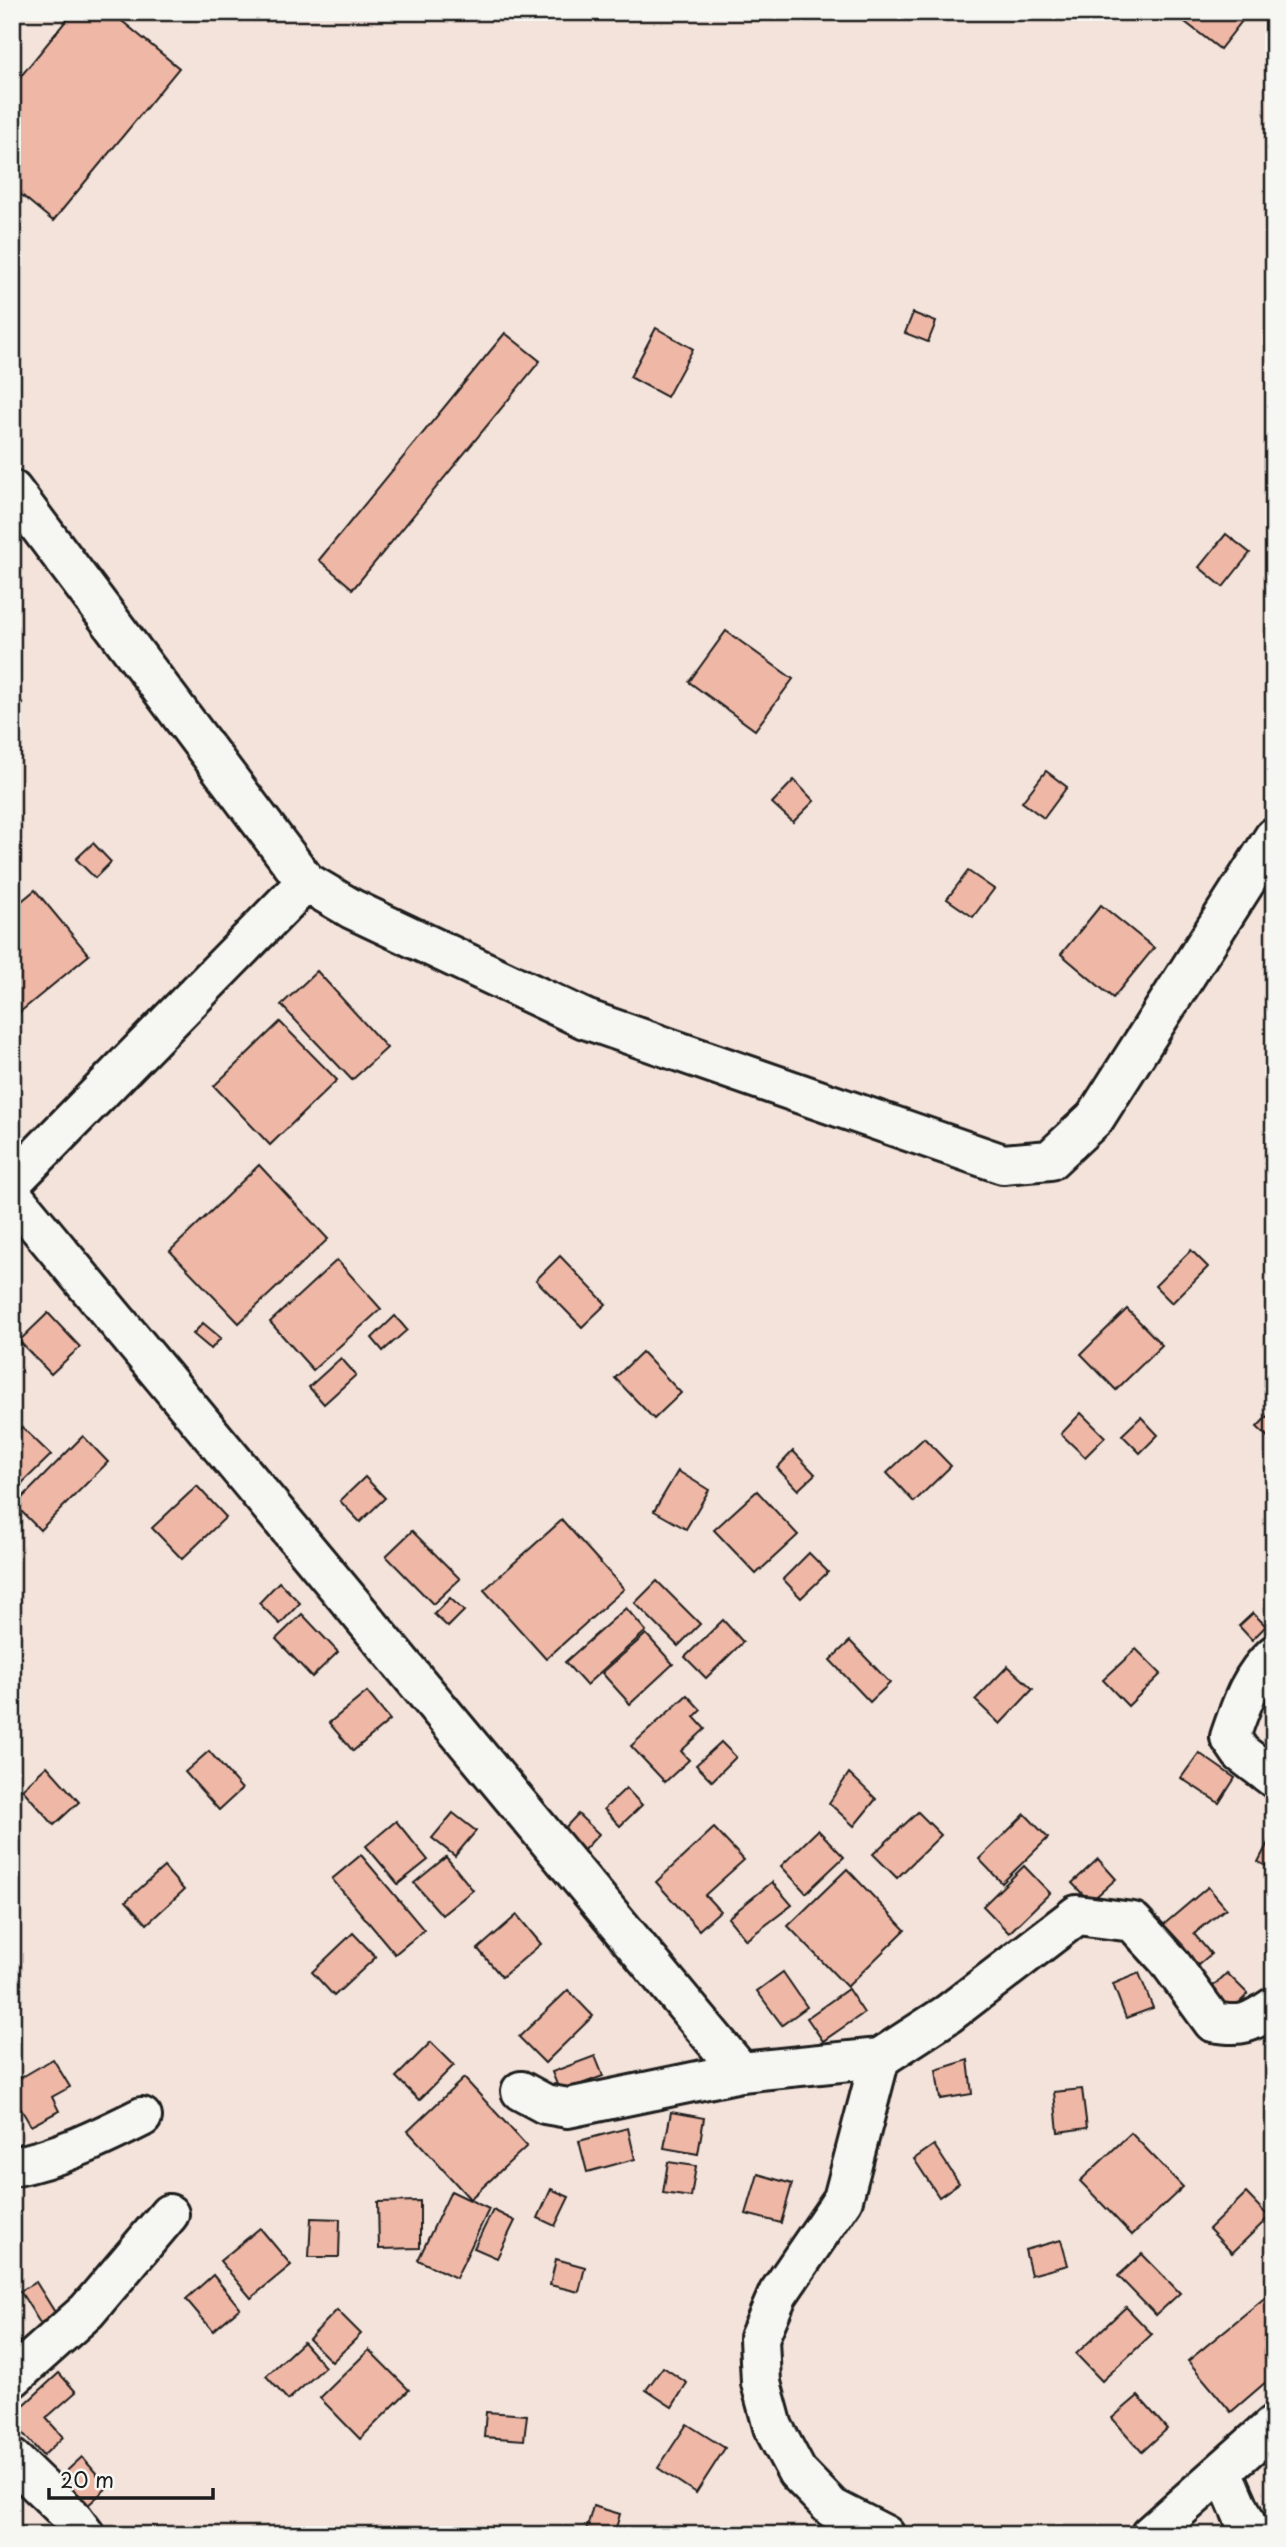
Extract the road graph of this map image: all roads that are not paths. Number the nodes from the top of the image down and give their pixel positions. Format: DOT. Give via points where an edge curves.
graph roads {
  1 [pos="12,490"];
  2 [pos="1274,837"];
  3 [pos="306,882"];
  4 [pos="12,1182"];
  5 [pos="12,1195"];
  6 [pos="1274,1655"];
  7 [pos="1274,1778"];
  8 [pos="1274,2007"];
  9 [pos="880,2057"];
  10 [pos="741,2072"];
  11 [pos="521,2091"];
  12 [pos="142,2117"];
  13 [pos="12,2166"];
  14 [pos="169,2214"];
  15 [pos="12,2378"];
  16 [pos="1274,2425"];
  17 [pos="12,2459"];
  18 [pos="1223,2471"];
  19 [pos="85,2535"];
  20 [pos="885,2535"];
  21 [pos="1150,2535"];
  22 [pos="1251,2535"];
  1 -- 3 [label="street"];
  2 -- 3 [label="street" via="1095,1118 1050,1160 1003,1164 585,1019 352,909"];
  3 -- 4 [label="street"];
  5 -- 10 [label="street"];
  6 -- 7 [label="street" via="1247,1688 1230,1737 1241,1753"];
  8 -- 9 [label="street" via="1250,2023 1213,2022 1168,1960 1133,1923 1077,1915 948,2014"];
  9 -- 10 [label="street"];
  9 -- 20 [label="street" via="843,2199 778,2294 759,2338 761,2383 773,2427 797,2472 832,2508"];
  10 -- 11 [label="street" via="568,2108 545,2104"];
  12 -- 13 [label="street" via="86,2145"];
  14 -- 15 [label="street" via="87,2311"];
  16 -- 18 [label="street"];
  17 -- 19 [label="street" via="62,2506"];
  18 -- 21 [label="street"];
  18 -- 22 [label="street"];
}
